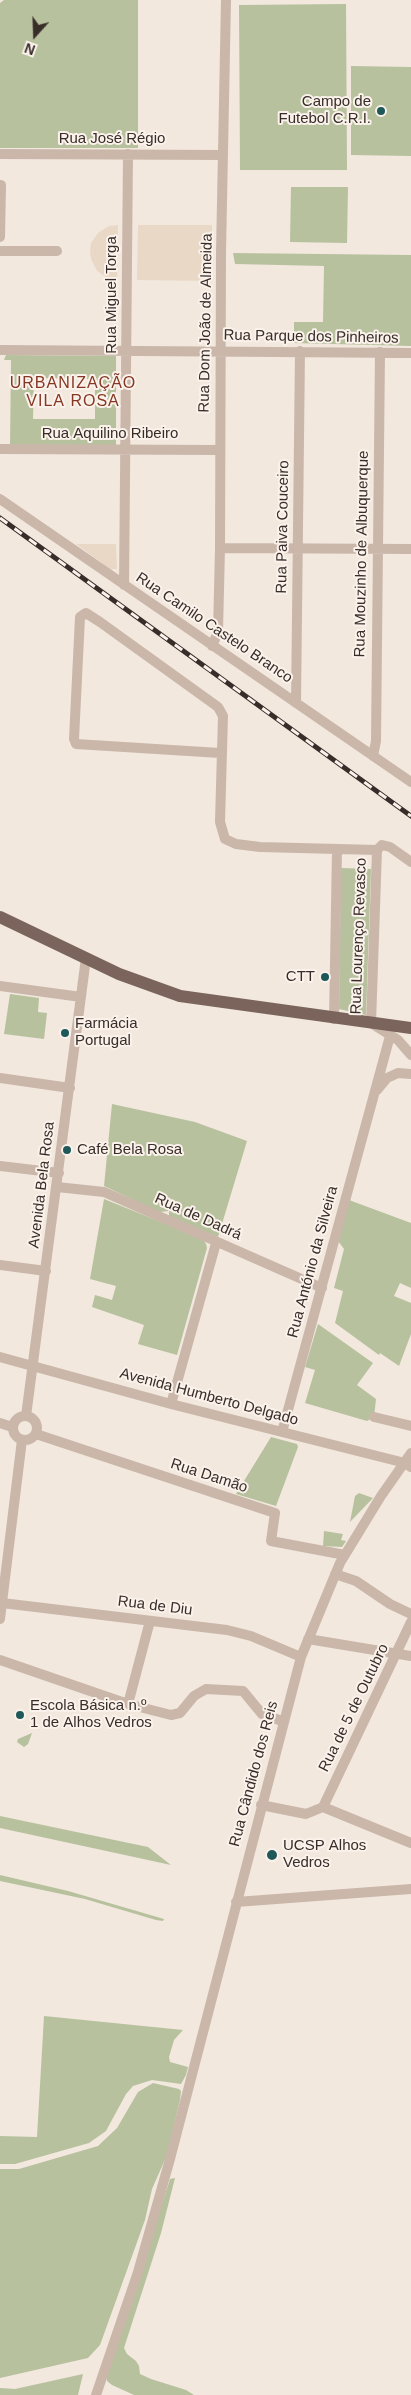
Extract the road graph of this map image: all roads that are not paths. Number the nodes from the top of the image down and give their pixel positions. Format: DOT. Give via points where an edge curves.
graph roads {
  1 [pos="226,0"];
  2 [pos="0,154"];
  3 [pos="128,154"];
  4 [pos="223,155"];
  5 [pos="1,185"];
  6 [pos="0,237"];
  7 [pos="0,251"];
  8 [pos="57,251"];
  9 [pos="0,350"];
  10 [pos="220,350"];
  11 [pos="127,351"];
  12 [pos="300,351"];
  13 [pos="380,352"];
  14 [pos="411,353"];
  15 [pos="0,448"];
  16 [pos="127,449"];
  17 [pos="220,450"];
  18 [pos="0,499"];
  19 [pos="220,548"];
  20 [pos="298,549"];
  21 [pos="377,549"];
  22 [pos="411,549"];
  23 [pos="124,585"];
  24 [pos="212,646"];
  25 [pos="296,703"];
  26 [pos="220,753"];
  27 [pos="373,756"];
  28 [pos="411,782"];
  29 [pos="337,849"];
  30 [pos="377,850"];
  31 [pos="411,862"];
  32 [pos="0,917"];
  33 [pos="86,958"];
  34 [pos="0,986"];
  35 [pos="81,997"];
  36 [pos="334,1018"];
  37 [pos="371,1023"];
  38 [pos="411,1028"];
  39 [pos="390,1036"];
  40 [pos="411,1055"];
  41 [pos="411,1074"];
  42 [pos="0,1078"];
  43 [pos="70,1088"];
  44 [pos="373,1100"];
  45 [pos="0,1166"];
  46 [pos="59,1173"];
  47 [pos="57,1187"];
  48 [pos="216,1243"];
  49 [pos="0,1265"];
  50 [pos="46,1271"];
  51 [pos="322,1288"];
  52 [pos="0,1357"];
  53 [pos="33,1366"];
  54 [pos="172,1404"];
  55 [pos="26,1416"];
  56 [pos="374,1417"];
  57 [pos="0,1423"];
  58 [pos="411,1426"];
  59 [pos="12,1427"];
  60 [pos="282,1432"];
  61 [pos="36,1434"];
  62 [pos="22,1440"];
  63 [pos="411,1453"];
  64 [pos="408,1465"];
  65 [pos="345,1555"];
  66 [pos="335,1574"];
  67 [pos="2,1603"];
  68 [pos="411,1614"];
  69 [pos="0,1619"];
  70 [pos="150,1621"];
  71 [pos="411,1622"];
  72 [pos="308,1639"];
  73 [pos="397,1653"];
  74 [pos="411,1656"];
  75 [pos="300,1657"];
  76 [pos="0,1660"];
  77 [pos="128,1704"];
  78 [pos="282,1721"];
  79 [pos="261,1805"];
  80 [pos="323,1806"];
  81 [pos="411,1843"];
  82 [pos="411,1889"];
  83 [pos="236,1902"];
  84 [pos="96,2395"];
  1 -- 4 [label="street, Rua Dom João de Almeida"];
  2 -- 3 [label="street, Rua José Régio"];
  3 -- 4 [label="street, Rua José Régio"];
  3 -- 11 [label="street, Rua Miguel Torga"];
  4 -- 10 [label="street, Rua Dom João de Almeida"];
  5 -- 6 [label="street"];
  7 -- 8 [label="street"];
  9 -- 11 [label="street, Rua Parque dos Pinheiros"];
  10 -- 11 [label="street, Rua Parque dos Pinheiros"];
  10 -- 12 [label="street, Rua Parque dos Pinheiros"];
  10 -- 17 [label="street, Rua Dom João de Almeida"];
  11 -- 16 [label="street, Rua Miguel Torga"];
  12 -- 13 [label="street, Rua Parque dos Pinheiros"];
  12 -- 20 [label="street, Rua Paiva Couceiro"];
  13 -- 14 [label="street, Rua Parque dos Pinheiros"];
  13 -- 21 [label="street, Rua Mouzinho de Albuquerque"];
  15 -- 16 [label="street, Rua Aquilino Ribeiro"];
  16 -- 17 [label="street, Rua Aquilino Ribeiro"];
  16 -- 23 [label="street, Rua Miguel Torga"];
  17 -- 19 [label="street, Rua Dom João de Almeida"];
  18 -- 23 [label="street, Rua Camilo Castelo Branco"];
  19 -- 20 [label="street"];
  19 -- 24 [label="street, Rua Dom João de Almeida" via="218,632"];
  20 -- 21 [label="street"];
  20 -- 25 [label="street, Rua Paiva Couceiro"];
  21 -- 22 [label="street"];
  21 -- 27 [label="street, Rua Mouzinho de Albuquerque" via="376,741"];
  23 -- 24 [label="street, Rua Camilo Castelo Branco"];
  24 -- 25 [label="street, Rua Camilo Castelo Branco"];
  25 -- 27 [label="street, Rua Camilo Castelo Branco"];
  26 -- 26 [label="street" via="76,744 80,617 86,613 100,622 218,707 223,716"];
  26 -- 29 [label="street" via="220,822 224,839 252,846"];
  27 -- 28 [label="street, Rua Camilo Castelo Branco"];
  29 -- 30 [label="street"];
  29 -- 36 [label="street"];
  30 -- 31 [label="street" via="382,845 390,847"];
  30 -- 37 [label="street, Rua Lourenço Revasco"];
  32 -- 33 [label="main road"];
  33 -- 35 [label="street, Avenida Bela Rosa"];
  33 -- 36 [label="main road" via="180,996"];
  34 -- 35 [label="street"];
  35 -- 43 [label="street, Avenida Bela Rosa"];
  36 -- 37 [label="main road"];
  37 -- 38 [label="main road"];
  37 -- 39 [label="street"];
  39 -- 40 [label="street"];
  39 -- 44 [label="street, Rua António da Silveira"];
  41 -- 44 [label="street, Rua António da Silveira" via="398,1072 387,1078"];
  42 -- 43 [label="street"];
  43 -- 46 [label="street, Avenida Bela Rosa"];
  44 -- 51 [label="street, Rua António da Silveira"];
  45 -- 46 [label="street"];
  46 -- 47 [label="street, Avenida Bela Rosa"];
  47 -- 48 [label="street, Rua de Dadrá" via="104,1192"];
  47 -- 50 [label="street, Avenida Bela Rosa"];
  48 -- 51 [label="street, Rua de Dadrá"];
  48 -- 54 [label="street"];
  49 -- 50 [label="street"];
  50 -- 53 [label="street, Avenida Bela Rosa"];
  51 -- 60 [label="street, Rua António da Silveira"];
  52 -- 53 [label="street, Avenida Humberto Delgado"];
  53 -- 54 [label="street, Avenida Humberto Delgado"];
  53 -- 55 [label="street, Avenida Bela Rosa"];
  54 -- 60 [label="street, Avenida Humberto Delgado"];
  55 -- 59 [label="street" via="16,1419"];
  55 -- 61 [label="street" via="37,1424"];
  56 -- 58 [label="street"];
  57 -- 59 [label="street"];
  59 -- 62 [label="street" via="14,1434"];
  60 -- 64 [label="street, Avenida Humberto Delgado"];
  61 -- 62 [label="street" via="32,1439"];
  61 -- 65 [label="street, Rua Damão" via="275,1513 271,1541"];
  62 -- 67 [label="street"];
  63 -- 64 [label="street, Rua Cândido dos Reis"];
  64 -- 65 [label="street, Rua Cândido dos Reis" via="381,1496"];
  65 -- 66 [label="street, Rua Cândido dos Reis"];
  66 -- 68 [label="street" via="356,1581"];
  66 -- 72 [label="street, Rua Cândido dos Reis"];
  67 -- 69 [label="street"];
  67 -- 70 [label="street, Rua de Diu"];
  70 -- 75 [label="street, Rua de Diu" via="228,1630"];
  70 -- 77 [label="street"];
  71 -- 73 [label="street, Rua de 5 de Outubro"];
  72 -- 73 [label="street"];
  72 -- 75 [label="street, Rua Cândido dos Reis"];
  73 -- 74 [label="street"];
  73 -- 80 [label="street, Rua de 5 de Outubro"];
  75 -- 78 [label="street, Rua Cândido dos Reis"];
  76 -- 77 [label="street"];
  77 -- 78 [label="street" via="171,1715 180,1713 194,1696 206,1689 243,1691 265,1716"];
  78 -- 79 [label="street, Rua Cândido dos Reis"];
  79 -- 80 [label="street" via="306,1814"];
  79 -- 83 [label="street, Rua Cândido dos Reis"];
  80 -- 81 [label="street"];
  82 -- 83 [label="street"];
  83 -- 84 [label="street, Rua Cândido dos Reis" via="180,2124 138,2272"];
}
